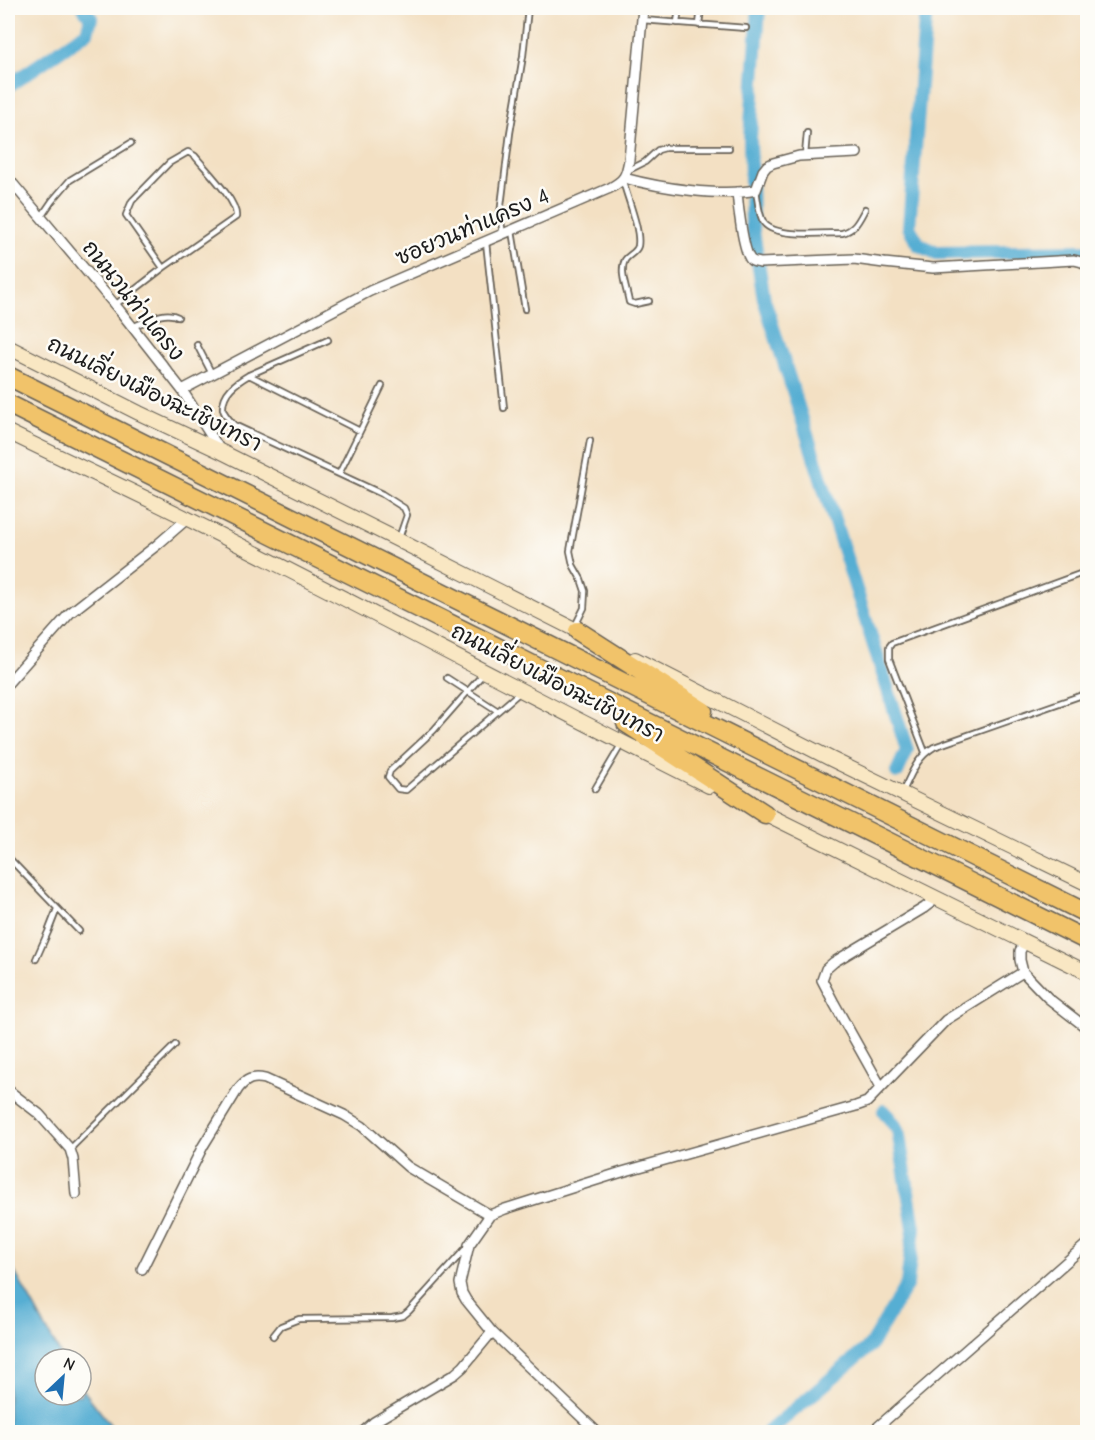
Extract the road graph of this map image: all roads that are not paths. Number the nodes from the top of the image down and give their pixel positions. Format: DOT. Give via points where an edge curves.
graph roads {
  1 [pos="528,8"];
  2 [pos="643,8"];
  3 [pos="679,8"];
  4 [pos="701,8"];
  5 [pos="642,20"];
  6 [pos="677,23"];
  7 [pos="699,25"];
  8 [pos="746,28"];
  9 [pos="807,133"];
  10 [pos="130,143"];
  11 [pos="729,147"];
  12 [pos="857,153"];
  13 [pos="805,155"];
  14 [pos="625,177"];
  15 [pos="8,178"];
  16 [pos="15,186"];
  17 [pos="756,190"];
  18 [pos="736,192"];
  19 [pos="8,194"];
  20 [pos="865,209"];
  21 [pos="41,217"];
  22 [pos="507,233"];
  23 [pos="486,243"];
  24 [pos="1088,266"];
  25 [pos="163,268"];
  26 [pos="649,301"];
  27 [pos="115,305"];
  28 [pos="525,309"];
  29 [pos="178,317"];
  30 [pos="132,327"];
  31 [pos="328,340"];
  32 [pos="197,345"];
  33 [pos="8,346"];
  34 [pos="212,374"];
  35 [pos="249,375"];
  36 [pos="8,376"];
  37 [pos="382,386"];
  38 [pos="182,390"];
  39 [pos="8,404"];
  40 [pos="504,408"];
  41 [pos="360,431"];
  42 [pos="8,432"];
  43 [pos="590,441"];
  44 [pos="222,452"];
  45 [pos="339,474"];
  46 [pos="187,519"];
  47 [pos="398,540"];
  48 [pos="1088,571"];
  49 [pos="576,630"];
  50 [pos="485,671"];
  51 [pos="556,676"];
  52 [pos="447,678"];
  53 [pos="8,683"];
  54 [pos="469,691"];
  55 [pos="522,691"];
  56 [pos="1088,693"];
  57 [pos="498,711"];
  58 [pos="622,743"];
  59 [pos="925,752"];
  60 [pos="780,761"];
  61 [pos="595,789"];
  62 [pos="901,793"];
  63 [pos="765,814"];
  64 [pos="8,857"];
  65 [pos="1088,884"];
  66 [pos="937,898"];
  67 [pos="57,909"];
  68 [pos="1088,914"];
  69 [pos="79,931"];
  70 [pos="1088,940"];
  71 [pos="1024,942"];
  72 [pos="36,959"];
  73 [pos="1023,972"];
  74 [pos="1088,974"];
  75 [pos="1088,1029"];
  76 [pos="175,1045"];
  77 [pos="881,1087"];
  78 [pos="8,1090"];
  79 [pos="70,1149"];
  80 [pos="76,1194"];
  81 [pos="490,1215"];
  82 [pos="1088,1243"];
  83 [pos="469,1245"];
  84 [pos="142,1269"];
  85 [pos="492,1332"];
  86 [pos="273,1336"];
  87 [pos="363,1432"];
  88 [pos="597,1432"];
  89 [pos="872,1432"];
  1 -- 22 [label="lane" via="500,214"];
  2 -- 5 [label="street"];
  3 -- 6 [label="lane"];
  4 -- 7 [label="lane"];
  5 -- 6 [label="lane"];
  5 -- 14 [label="street"];
  6 -- 7 [label="lane"];
  7 -- 8 [label="lane"];
  9 -- 13 [label="lane"];
  10 -- 21 [label="lane" via="70,180"];
  11 -- 14 [label="lane" via="658,150"];
  12 -- 13 [label="street"];
  13 -- 17 [label="street" via="767,166"];
  14 -- 18 [label="street" via="676,188"];
  14 -- 22 [label="street, ซอยวนท่าแครง 4" via="610,188"];
  14 -- 26 [label="lane" via="638,248 624,263 623,271 629,302"];
  15 -- 16 [label="street, ถนนวนท่าแครง"];
  16 -- 19 [label="lane"];
  16 -- 21 [label="street, ถนนวนท่าแครง"];
  17 -- 18 [label="street"];
  17 -- 20 [label="lane" via="764,223 787,234 849,231"];
  18 -- 24 [label="street" via="748,256 760,263 854,259 933,268 1074,260"];
  21 -- 27 [label="street, ถนนวนท่าแครง"];
  22 -- 23 [label="street, ซอยวนท่าแครง 4"];
  22 -- 28 [label="lane"];
  23 -- 34 [label="street, ซอยวนท่าแครง 4" via="370,291"];
  23 -- 40 [label="lane"];
  25 -- 25 [label="lane" via="236,217 237,211 229,198 188,152 169,162 132,201 126,215"];
  25 -- 27 [label="lane"];
  27 -- 30 [label="street, ถนนวนท่าแครง"];
  29 -- 30 [label="lane" via="166,314"];
  30 -- 38 [label="street, ถนนวนท่าแครง"];
  31 -- 35 [label="lane"];
  32 -- 34 [label="lane"];
  33 -- 44 [label="main road, ถนนเลี่ยงเมืองฉะเชิงเทรา"];
  34 -- 38 [label="street, ซอยวนท่าแครง 4"];
  35 -- 41 [label="lane"];
  35 -- 45 [label="lane" via="237,381 226,397 223,408 234,425"];
  36 -- 60 [label="highway, ถนนเลี่ยงเมืองฉะเชิงเทรา"];
  37 -- 41 [label="lane"];
  38 -- 44 [label="street, ถนนวนท่าแครง"];
  39 -- 51 [label="highway, ถนนเลี่ยงเมืองฉะเชิงเทรา"];
  41 -- 45 [label="lane"];
  42 -- 46 [label="main road, ถนนเลี่ยงเมืองฉะเชิงเทรา"];
  43 -- 49 [label="lane" via="570,551 585,591"];
  44 -- 47 [label="main road, ถนนเลี่ยงเมืองฉะเชิงเทรา"];
  45 -- 47 [label="lane" via="404,508 407,515"];
  46 -- 50 [label="main road, ถนนเลี่ยงเมืองฉะเชิงเทรา"];
  46 -- 53 [label="street" via="70,614"];
  47 -- 49 [label="main road, ถนนเลี่ยงเมืองฉะเชิงเทรา"];
  48 -- 59 [label="lane" via="892,643 889,659"];
  49 -- 60 [label="highway"];
  49 -- 62 [label="main road, ถนนเลี่ยงเมืองฉะเชิงเทรา"];
  50 -- 54 [label="lane"];
  50 -- 55 [label="main road, ถนนเลี่ยงเมืองฉะเชิงเทรา"];
  51 -- 63 [label="highway"];
  51 -- 70 [label="highway, ถนนเลี่ยงเมืองฉะเชิงเทรา"];
  52 -- 54 [label="lane"];
  54 -- 57 [label="lane"];
  54 -- 57 [label="lane" via="390,771 388,777 398,789 406,790"];
  55 -- 57 [label="lane"];
  55 -- 58 [label="main road, ถนนเลี่ยงเมืองฉะเชิงเทรา"];
  56 -- 59 [label="lane"];
  58 -- 61 [label="lane"];
  58 -- 63 [label="main road, ถนนเลี่ยงเมืองฉะเชิงเทรา"];
  59 -- 62 [label="lane"];
  60 -- 68 [label="highway, ถนนเลี่ยงเมืองฉะเชิงเทรา"];
  62 -- 65 [label="main road, ถนนเลี่ยงเมืองฉะเชิงเทรา"];
  63 -- 66 [label="main road, ถนนเลี่ยงเมืองฉะเชิงเทรา"];
  64 -- 67 [label="lane"];
  66 -- 71 [label="main road, ถนนเลี่ยงเมืองฉะเชิงเทรา"];
  66 -- 77 [label="street" via="834,962 822,980"];
  67 -- 69 [label="lane"];
  67 -- 72 [label="lane"];
  71 -- 73 [label="street" via="1020,951"];
  71 -- 74 [label="main road, ถนนเลี่ยงเมืองฉะเชิงเทรา"];
  73 -- 75 [label="street" via="1048,998"];
  73 -- 77 [label="street" via="946,1020"];
  76 -- 79 [label="lane"];
  77 -- 81 [label="street" via="867,1102 856,1106 622,1172"];
  78 -- 79 [label="street" via="39,1114"];
  79 -- 80 [label="street"];
  81 -- 83 [label="street"];
  81 -- 84 [label="street" via="417,1173 344,1115 257,1077 238,1089 202,1146"];
  82 -- 89 [label="street"];
  83 -- 85 [label="street" via="460,1288"];
  83 -- 86 [label="lane" via="403,1316 299,1319 281,1326"];
  85 -- 87 [label="street" via="455,1374"];
  85 -- 88 [label="street"];
}
